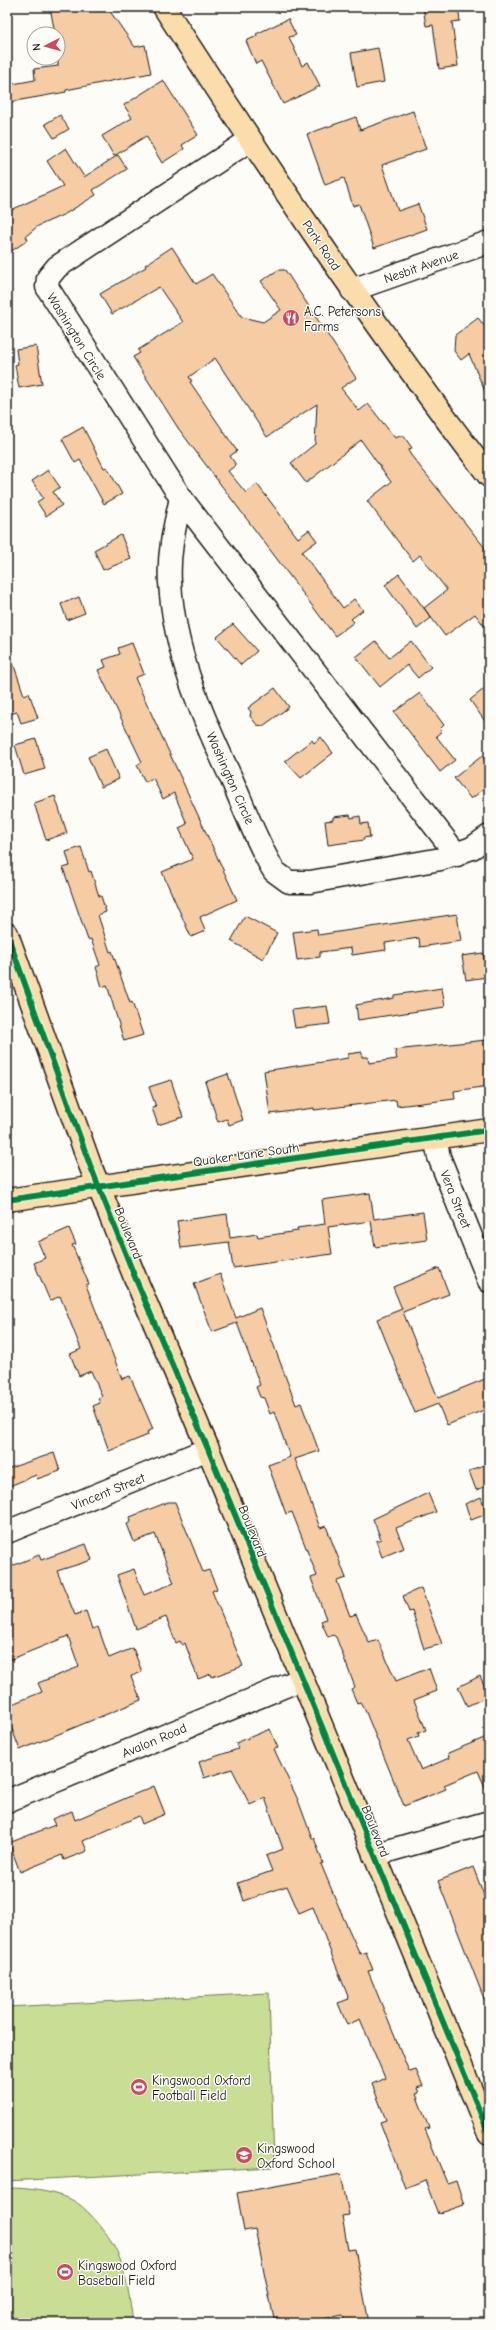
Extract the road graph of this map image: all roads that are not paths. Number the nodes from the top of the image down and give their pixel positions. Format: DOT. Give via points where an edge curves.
graph roads {
  1 [pos="164,7"];
  2 [pos="250,140"];
  3 [pos="489,242"];
  4 [pos="352,290"];
  5 [pos="489,474"];
  6 [pos="181,498"];
  7 [pos="489,836"];
  8 [pos="457,855"];
  9 [pos="7,934"];
  10 [pos="489,1130"];
  11 [pos="435,1138"];
  12 [pos="99,1186"];
  13 [pos="7,1200"];
  14 [pos="489,1281"];
  15 [pos="208,1449"];
  16 [pos="7,1532"];
  17 [pos="302,1679"];
  18 [pos="7,1801"];
  19 [pos="489,1822"];
  20 [pos="374,1855"];
  21 [pos="489,2134"];
  1 -- 2 [label="main road, Park Road"];
  2 -- 4 [label="main road, Park Road"];
  2 -- 6 [label="street, Washington Circle" via="57,267 48,278 47,287 53,300"];
  3 -- 4 [label="street, Nesbit Avenue"];
  4 -- 5 [label="main road, Park Road" via="383,335"];
  6 -- 8 [label="street, Washington Circle"];
  6 -- 8 [label="street, Washington Circle" via="172,535 170,581 176,629 186,671 198,705 274,871 289,882 299,883 424,863"];
  7 -- 8 [label="street, Washington Circle"];
  9 -- 12 [label="main road, Boulevard"];
  10 -- 11 [label="main road, Quaker Lane South"];
  11 -- 12 [label="main road, Quaker Lane South"];
  11 -- 14 [label="street, Vera Street" via="439,1157"];
  12 -- 13 [label="main road, Quaker Lane South"];
  12 -- 15 [label="main road, Boulevard"];
  15 -- 16 [label="street, Vincent Street"];
  15 -- 17 [label="main road, Boulevard"];
  17 -- 18 [label="street, Avalon Road"];
  17 -- 20 [label="main road, Boulevard"];
  19 -- 20 [label="street"];
  20 -- 21 [label="main road, Boulevard"];
}
